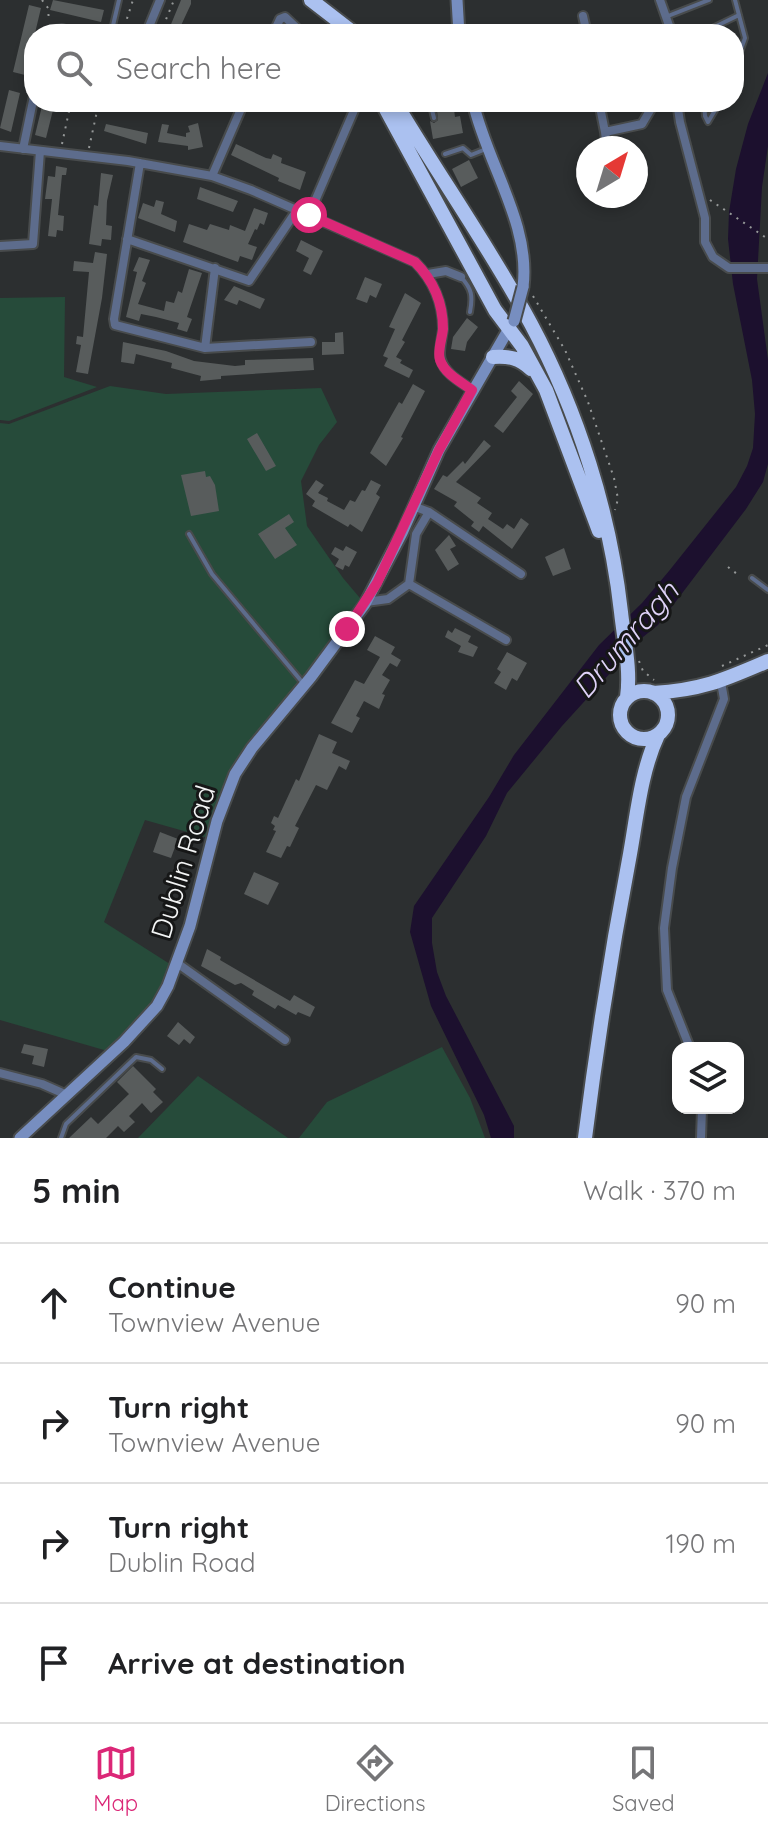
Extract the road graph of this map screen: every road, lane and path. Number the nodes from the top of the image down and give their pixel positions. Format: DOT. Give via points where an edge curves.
graph roads {
  1 [pos="42,0"];
  2 [pos="119,0"];
  3 [pos="133,0"];
  4 [pos="160,0"];
  5 [pos="174,0"];
  6 [pos="311,0"];
  7 [pos="457,0"];
  8 [pos="660,0"];
  9 [pos="709,0"];
  10 [pos="735,0"];
  11 [pos="739,15"];
  12 [pos="583,16"];
  13 [pos="668,16"];
  14 [pos="332,19"];
  15 [pos="49,24"];
  16 [pos="113,24"];
  17 [pos="125,24"];
  18 [pos="150,24"];
  19 [pos="164,24"];
  20 [pos="278,24"];
  21 [pos="292,24"];
  22 [pos="337,24"];
  23 [pos="340,24"];
  24 [pos="458,24"];
  25 [pos="585,24"];
  26 [pos="670,24"];
  27 [pos="721,24"];
  28 [pos="741,24"];
  29 [pos="31,112"];
  30 [pos="69,112"];
  31 [pos="97,112"];
  32 [pos="240,112"];
  33 [pos="353,112"];
  34 [pos="387,112"];
  35 [pos="401,112"];
  36 [pos="432,112"];
  37 [pos="476,112"];
  38 [pos="601,112"];
  39 [pos="649,112"];
  40 [pos="678,112"];
  41 [pos="705,112"];
  42 [pos="714,112"];
  43 [pos="434,118"];
  44 [pos="605,132"];
  45 [pos="606,136"];
  46 [pos="0,146"];
  47 [pos="23,149"];
  48 [pos="486,149"];
  49 [pos="40,151"];
  50 [pos="61,153"];
  51 [pos="445,154"];
  52 [pos="87,156"];
  53 [pos="140,163"];
  54 [pos="212,176"];
  55 [pos="715,204"];
  56 [pos="297,210"];
  57 [pos="309,215"];
  58 [pos="127,239"];
  59 [pos="768,239"];
  60 [pos="0,246"];
  61 [pos="215,268"];
  62 [pos="768,268"];
  63 [pos="428,274"];
  64 [pos="461,277"];
  65 [pos="470,312"];
  66 [pos="511,325"];
  67 [pos="311,342"];
  68 [pos="205,348"];
  69 [pos="493,357"];
  70 [pos="538,375"];
  71 [pos="472,390"];
  72 [pos="413,506"];
  73 [pos="429,512"];
  74 [pos="189,534"];
  75 [pos="728,567"];
  76 [pos="615,572"];
  77 [pos="521,574"];
  78 [pos="737,574"];
  79 [pos="752,578"];
  80 [pos="409,584"];
  81 [pos="768,590"];
  82 [pos="366,602"];
  83 [pos="506,640"];
  84 [pos="768,645"];
  85 [pos="768,661"];
  86 [pos="631,668"];
  87 [pos="716,676"];
  88 [pos="304,685"];
  89 [pos="645,690"];
  90 [pos="689,691"];
  91 [pos="668,714"];
  92 [pos="658,735"];
  93 [pos="636,738"];
  94 [pos="647,766"];
  95 [pos="177,963"];
  96 [pos="285,1040"];
  97 [pos="688,1042"];
  98 [pos="162,1069"];
  99 [pos="0,1073"];
  100 [pos="67,1095"];
  101 [pos="702,1114"];
  102 [pos="24,1137"];
  103 [pos="61,1138"];
  104 [pos="585,1138"];
  105 [pos="701,1138"];
  1 -- 15 [label="path"];
  2 -- 16 [label="lane"];
  3 -- 17 [label="path"];
  4 -- 18 [label="street"];
  5 -- 19 [label="path"];
  6 -- 14 [label="highway"];
  7 -- 24 [label="street"];
  8 -- 13 [label="street"];
  9 -- 13 [label="lane"];
  10 -- 11 [label="lane"];
  11 -- 27 [label="lane"];
  11 -- 28 [label="lane"];
  12 -- 25 [label="street"];
  13 -- 26 [label="street"];
  14 -- 22 [label="highway"];
  14 -- 23 [label="highway"];
  20 -- 21 [label="street" via="285,17"];
  29 -- 47 [label="street"];
  30 -- 50 [label="path"];
  31 -- 52 [label="path"];
  32 -- 54 [label="street"];
  33 -- 57 [label="street"];
  34 -- 66 [label="highway" via="492,306"];
  35 -- 76 [label="highway" via="542,346 588,462"];
  36 -- 43 [label="lane"];
  37 -- 48 [label="street"];
  38 -- 44 [label="street"];
  39 -- 44 [label="street" via="642,124"];
  40 -- 62 [label="street" via="705,218 705,242 718,263 729,268"];
  41 -- 42 [label="lane" via="708,122"];
  44 -- 45 [label="street"];
  46 -- 47 [label="street"];
  47 -- 49 [label="street"];
  48 -- 51 [label="lane" via="471,155 463,148"];
  48 -- 66 [label="street, Dublin Road, bridge" via="525,258"];
  49 -- 50 [label="street"];
  49 -- 60 [label="street" via="33,244"];
  50 -- 52 [label="street"];
  52 -- 53 [label="street"];
  53 -- 54 [label="street"];
  53 -- 58 [label="street"];
  54 -- 56 [label="street"];
  55 -- 59 [label="path"];
  56 -- 57 [label="street"];
  56 -- 61 [label="street" via="253,280"];
  57 -- 63 [label="street" via="401,255"];
  58 -- 61 [label="street"];
  58 -- 68 [label="street" via="115,325"];
  61 -- 68 [label="street"];
  63 -- 64 [label="street" via="446,271"];
  63 -- 71 [label="street" via="441,308 440,359 450,375"];
  64 -- 65 [label="lane" via="471,289"];
  66 -- 69 [label="street, Dublin Road"];
  66 -- 70 [label="highway"];
  67 -- 68 [label="street"];
  69 -- 70 [label="highway" via="521,360"];
  69 -- 71 [label="street, Dublin Road"];
  70 -- 76 [label="highway"];
  71 -- 72 [label="street, Dublin Road"];
  72 -- 73 [label="street"];
  72 -- 82 [label="street, Dublin Road"];
  73 -- 77 [label="street"];
  73 -- 80 [label="street" via="416,534"];
  74 -- 88 [label="lane" via="212,574"];
  75 -- 78 [label="path"];
  76 -- 86 [label="highway"];
  79 -- 81 [label="lane"];
  80 -- 82 [label="street" via="388,599"];
  80 -- 83 [label="street"];
  82 -- 88 [label="street, Dublin Road"];
  84 -- 87 [label="path"];
  85 -- 87 [label="highway"];
  86 -- 89 [label="highway"];
  86 -- 89 [label="path" via="652,680"];
  87 -- 90 [label="highway"];
  87 -- 97 [label="street" via="724,699 686,797 664,928 667,990"];
  88 -- 95 [label="street, Dublin Road" via="235,774"];
  89 -- 90 [label="highway"];
  89 -- 91 [label="highway" via="665,703"];
  89 -- 93 [label="highway" via="619,711 624,729"];
  90 -- 91 [label="highway"];
  91 -- 92 [label="highway"];
  92 -- 93 [label="highway"];
  92 -- 94 [label="highway"];
  93 -- 94 [label="highway"];
  94 -- 104 [label="highway" via="601,1017"];
  95 -- 96 [label="street"];
  95 -- 100 [label="street, Dublin Road" via="157,1006"];
  98 -- 103 [label="lane" via="136,1057 66,1124"];
  99 -- 100 [label="street"];
  100 -- 102 [label="street, Dublin Road"];
  101 -- 105 [label="street"];
}
